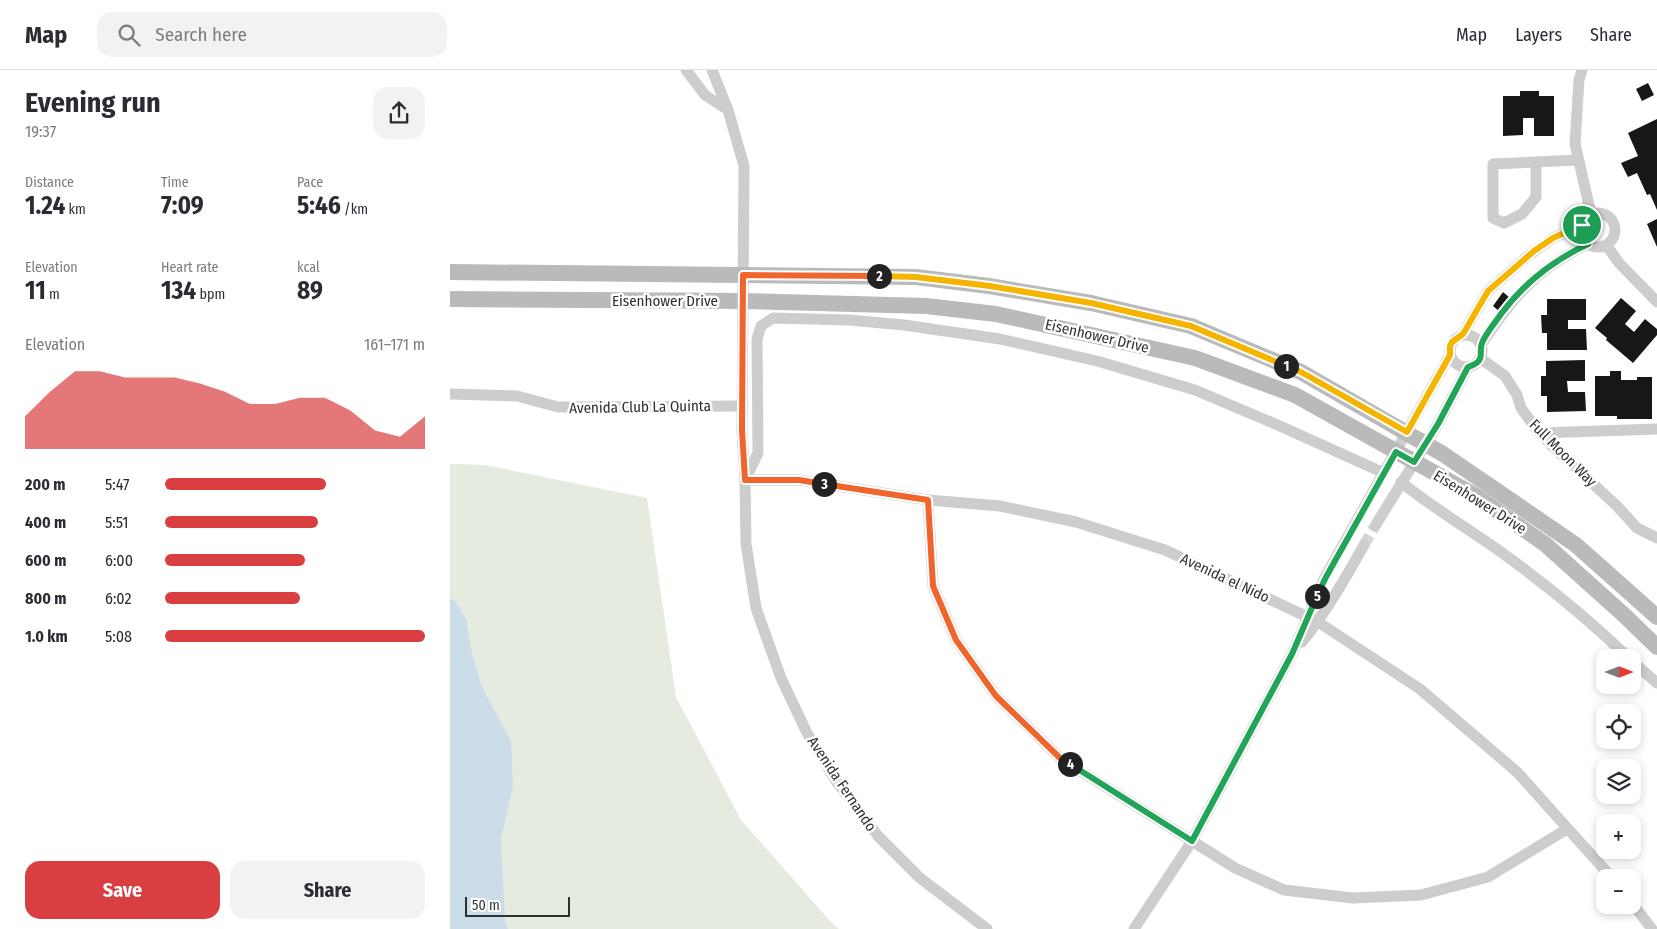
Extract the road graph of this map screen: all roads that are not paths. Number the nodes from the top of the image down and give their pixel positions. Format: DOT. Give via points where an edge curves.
graph roads {
  1 [pos="686,70"];
  2 [pos="712,70"];
  3 [pos="1582,70"];
  4 [pos="728,110"];
  5 [pos="1578,160"];
  6 [pos="1536,162"];
  7 [pos="1591,214"];
  8 [pos="1582,225"];
  9 [pos="1588,244"];
  10 [pos="1607,246"];
  11 [pos="450,272"];
  12 [pos="743,275"];
  13 [pos="450,299"];
  14 [pos="744,301"];
  15 [pos="1657,302"];
  16 [pos="773,318"];
  17 [pos="1463,334"];
  18 [pos="1481,345"];
  19 [pos="1450,355"];
  20 [pos="1480,358"];
  21 [pos="1468,367"];
  22 [pos="450,394"];
  23 [pos="742,406"];
  24 [pos="1657,429"];
  25 [pos="1407,432"];
  26 [pos="1540,433"];
  27 [pos="1426,443"];
  28 [pos="1396,452"];
  29 [pos="1414,462"];
  30 [pos="1384,473"];
  31 [pos="745,480"];
  32 [pos="1401,482"];
  33 [pos="928,500"];
  34 [pos="1375,526"];
  35 [pos="1657,538"];
  36 [pos="1364,545"];
  37 [pos="1657,617"];
  38 [pos="1313,620"];
  39 [pos="1657,647"];
  40 [pos="1619,649"];
  41 [pos="1641,668"];
  42 [pos="1657,683"];
  43 [pos="1568,829"];
  44 [pos="1192,841"];
  45 [pos="1604,869"];
  46 [pos="1640,914"];
  47 [pos="987,929"];
  48 [pos="1134,929"];
  49 [pos="1652,929"];
  1 -- 4 [label="street" via="705,95"];
  2 -- 4 [label="street, Avenida Fernando"];
  3 -- 5 [label="street" via="1575,144"];
  4 -- 12 [label="street, Avenida Fernando" via="744,166"];
  5 -- 6 [label="street"];
  5 -- 7 [label="street"];
  6 -- 6 [label="street" via="1492,164 1493,218 1504,223 1522,214 1536,198"];
  7 -- 8 [label="street"];
  7 -- 10 [label="street" via="1602,213 1613,220 1615,237"];
  8 -- 9 [label="street" via="1582,236"];
  8 -- 17 [label="street" via="1546,242 1488,291"];
  9 -- 10 [label="street" via="1597,248"];
  9 -- 18 [label="street" via="1530,281 1502,313"];
  10 -- 15 [label="street"];
  11 -- 12 [label="main road, Eisenhower Drive"];
  12 -- 14 [label="street, Avenida Fernando"];
  12 -- 25 [label="main road, Eisenhower Drive" via="926,278 1091,303 1191,326 1301,372"];
  13 -- 14 [label="main road, Eisenhower Drive"];
  14 -- 23 [label="street, Avenida Fernando"];
  14 -- 28 [label="main road, Eisenhower Drive" via="926,306 996,314 1195,358 1295,395"];
  16 -- 30 [label="street, Eisenhower Drive" via="904,325 1000,339 1096,361 1195,390"];
  16 -- 31 [label="street, Avenida Fernando" via="760,326 757,338 758,453"];
  17 -- 18 [label="street" via="1476,338"];
  17 -- 19 [label="street" via="1452,342"];
  18 -- 20 [label="street"];
  19 -- 21 [label="street" via="1459,366"];
  19 -- 25 [label="street"];
  20 -- 21 [label="street"];
  20 -- 26 [label="street, Full Moon Way" via="1505,376 1521,408"];
  21 -- 27 [label="street"];
  22 -- 23 [label="street, Avenida Club La Quinta" via="517,396 575,408"];
  23 -- 31 [label="street, Avenida Fernando"];
  24 -- 26 [label="street"];
  25 -- 27 [label="main road, Eisenhower Drive"];
  25 -- 28 [label="street"];
  26 -- 35 [label="street, Full Moon Way" via="1637,528"];
  27 -- 29 [label="street"];
  27 -- 37 [label="main road, Eisenhower Drive" via="1576,545"];
  28 -- 29 [label="main road, Eisenhower Drive"];
  28 -- 30 [label="street"];
  29 -- 32 [label="street"];
  29 -- 39 [label="main road, Eisenhower Drive" via="1476,496 1545,544"];
  30 -- 38 [label="street" via="1326,577"];
  31 -- 33 [label="street, Avenida el Nido" via="799,480"];
  31 -- 47 [label="street, Avenida Fernando" via="746,544 756,608 781,678 807,733 836,781 878,836 920,878"];
  32 -- 34 [label="street"];
  32 -- 40 [label="street, Eisenhower Drive" via="1505,555"];
  33 -- 38 [label="street, Avenida el Nido" via="1000,506 1076,522 1165,550"];
  33 -- 44 [label="street" via="933,586 956,640 996,696 1060,758"];
  36 -- 38 [label="street" via="1350,571"];
  38 -- 43 [label="street, Avenida el Nido" via="1420,689 1518,772"];
  38 -- 44 [label="street"];
  41 -- 42 [label="street"];
  43 -- 44 [label="street" via="1488,877 1421,895 1353,898 1284,890 1235,868"];
  43 -- 45 [label="street, Avenida el Nido"];
  44 -- 48 [label="street"];
  46 -- 49 [label="street"];
}
